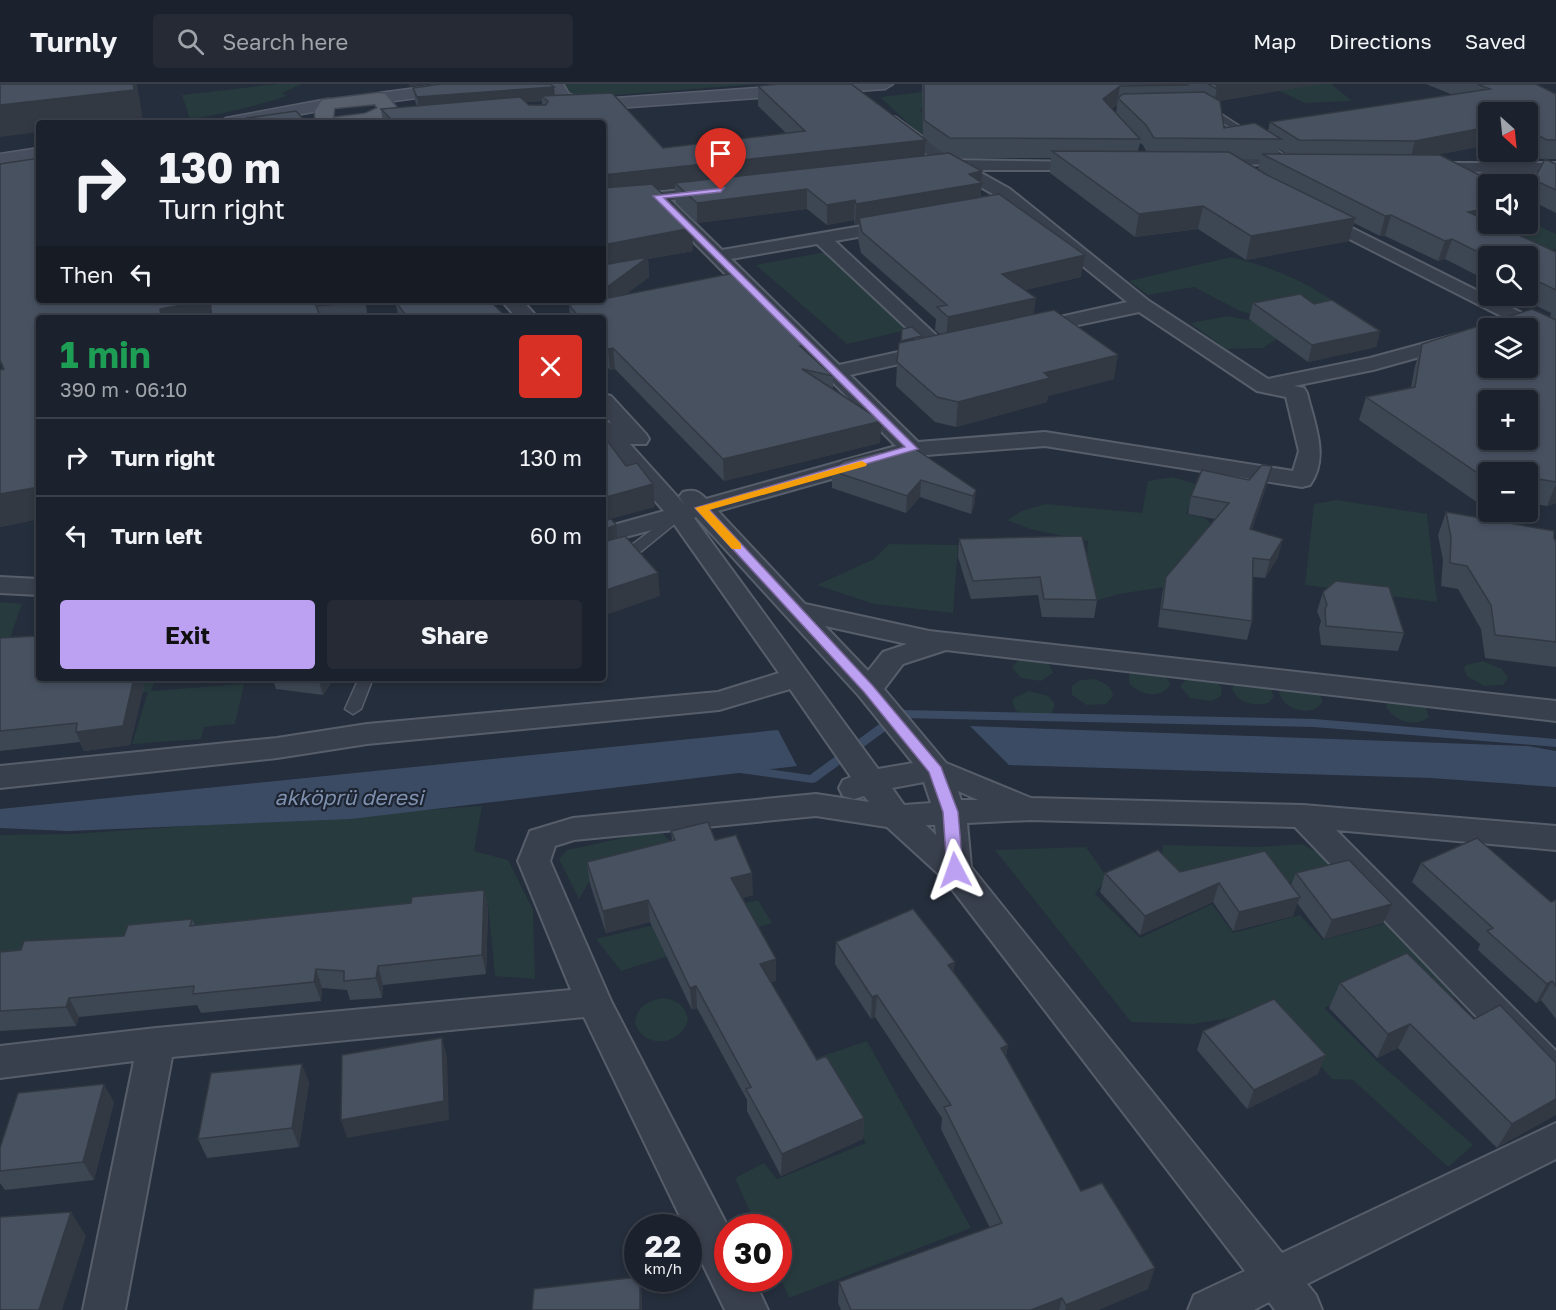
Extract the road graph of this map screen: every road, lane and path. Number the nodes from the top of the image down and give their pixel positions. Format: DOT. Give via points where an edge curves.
graph roads {
  1 [pos="330,84"];
  2 [pos="485,84"];
  3 [pos="555,84"];
  4 [pos="885,84"];
  5 [pos="375,91"];
  6 [pos="328,104"];
  7 [pos="585,105"];
  8 [pos="1194,105"];
  9 [pos="550,108"];
  10 [pos="881,114"];
  11 [pos="407,118"];
  12 [pos="242,120"];
  13 [pos="325,120"];
  14 [pos="364,120"];
  15 [pos="382,120"];
  16 [pos="36,154"];
  17 [pos="0,160"];
  18 [pos="1288,160"];
  19 [pos="1556,162"];
  20 [pos="1101,163"];
  21 [pos="947,164"];
  22 [pos="919,167"];
  23 [pos="1229,167"];
  24 [pos="1556,168"];
  25 [pos="36,169"];
  26 [pos="0,175"];
  27 [pos="1249,179"];
  28 [pos="657,196"];
  29 [pos="607,197"];
  30 [pos="1017,204"];
  31 [pos="1300,207"];
  32 [pos="994,208"];
  33 [pos="913,222"];
  34 [pos="821,238"];
  35 [pos="718,256"];
  36 [pos="1142,305"];
  37 [pos="503,308"];
  38 [pos="520,315"];
  39 [pos="1556,315"];
  40 [pos="1515,318"];
  41 [pos="1538,319"];
  42 [pos="1538,329"];
  43 [pos="1008,334"];
  44 [pos="1478,335"];
  45 [pos="1556,338"];
  46 [pos="963,344"];
  47 [pos="941,349"];
  48 [pos="835,372"];
  49 [pos="1265,386"];
  50 [pos="606,405"];
  51 [pos="606,431"];
  52 [pos="912,449"];
  53 [pos="690,511"];
  54 [pos="606,535"];
  55 [pos="606,559"];
  56 [pos="0,585"];
  57 [pos="36,588"];
  58 [pos="794,609"];
  59 [pos="942,642"];
  60 [pos="798,677"];
  61 [pos="365,681"];
  62 [pos="869,689"];
  63 [pos="353,709"];
  64 [pos="1556,711"];
  65 [pos="935,770"];
  66 [pos="0,777"];
  67 [pos="869,781"];
  68 [pos="816,805"];
  69 [pos="1031,809"];
  70 [pos="950,812"];
  71 [pos="1303,816"];
  72 [pos="896,818"];
  73 [pos="1556,838"];
  74 [pos="955,870"];
  75 [pos="594,1002"];
  76 [pos="156,1043"];
  77 [pos="0,1062"];
  78 [pos="1556,1075"];
  79 [pos="1556,1140"];
  80 [pos="714,1242"];
  81 [pos="738,1292"];
  82 [pos="1289,1294"];
  83 [pos="104,1310"];
  84 [pos="747,1310"];
  85 [pos="1209,1310"];
  1 -- 6 [label="main road"];
  2 -- 5 [label="main road"];
  3 -- 7 [label="main road" via="562,97"];
  4 -- 7 [label="main road" via="854,93"];
  5 -- 6 [label="main road"];
  5 -- 14 [label="main road" via="388,108"];
  6 -- 12 [label="main road"];
  6 -- 13 [label="main road"];
  7 -- 9 [label="main road"];
  8 -- 18 [label="lane"];
  10 -- 21 [label="street"];
  11 -- 15 [label="main road"];
  16 -- 17 [label="main road"];
  18 -- 23 [label="street" via="1311,164"];
  18 -- 23 [label="street" via="1188,164"];
  19 -- 24 [label="street" via="1416,164"];
  20 -- 21 [label="street"];
  21 -- 22 [label="street"];
  21 -- 30 [label="street" via="980,177"];
  23 -- 27 [label="street"];
  25 -- 26 [label="main road"];
  28 -- 29 [label="street"];
  28 -- 29 [label="street" via="732,187"];
  28 -- 35 [label="street"];
  30 -- 32 [label="street"];
  30 -- 36 [label="street"];
  31 -- 40 [label="street"];
  33 -- 34 [label="street"];
  34 -- 35 [label="street"];
  34 -- 47 [label="street"];
  35 -- 48 [label="street"];
  36 -- 43 [label="street"];
  36 -- 49 [label="street"];
  37 -- 38 [label="street"];
  39 -- 41 [label="street"];
  42 -- 45 [label="street"];
  44 -- 49 [label="street" via="1373,364"];
  46 -- 47 [label="street"];
  47 -- 48 [label="street"];
  48 -- 52 [label="street"];
  49 -- 52 [label="street" via="1296,393 1310,451 1302,480 1045,439"];
  50 -- 53 [label="street"];
  51 -- 53 [label="street"];
  52 -- 53 [label="street"];
  53 -- 54 [label="street"];
  53 -- 55 [label="lane" via="634,550"];
  53 -- 58 [label="street"];
  53 -- 60 [label="street"];
  56 -- 57 [label="street"];
  58 -- 59 [label="street" via="865,628"];
  58 -- 62 [label="street"];
  59 -- 62 [label="street" via="893,658"];
  59 -- 64 [label="street"];
  60 -- 66 [label="street" via="719,701 367,734 266,749"];
  60 -- 67 [label="street"];
  61 -- 63 [label="lane"];
  62 -- 65 [label="street"];
  65 -- 67 [label="street"];
  65 -- 69 [label="street"];
  65 -- 70 [label="street"];
  67 -- 68 [label="street"];
  67 -- 72 [label="street"];
  68 -- 72 [label="street"];
  68 -- 75 [label="street" via="573,829 541,839 534,861"];
  69 -- 70 [label="street"];
  69 -- 71 [label="street"];
  70 -- 72 [label="street"];
  70 -- 74 [label="street"];
  71 -- 73 [label="street"];
  71 -- 78 [label="street"];
  72 -- 74 [label="street"];
  74 -- 82 [label="street"];
  75 -- 76 [label="street"];
  75 -- 80 [label="street"];
  76 -- 77 [label="street"];
  76 -- 83 [label="street"];
  79 -- 82 [label="street"];
  81 -- 84 [label="street"];
  82 -- 85 [label="street"];
}
